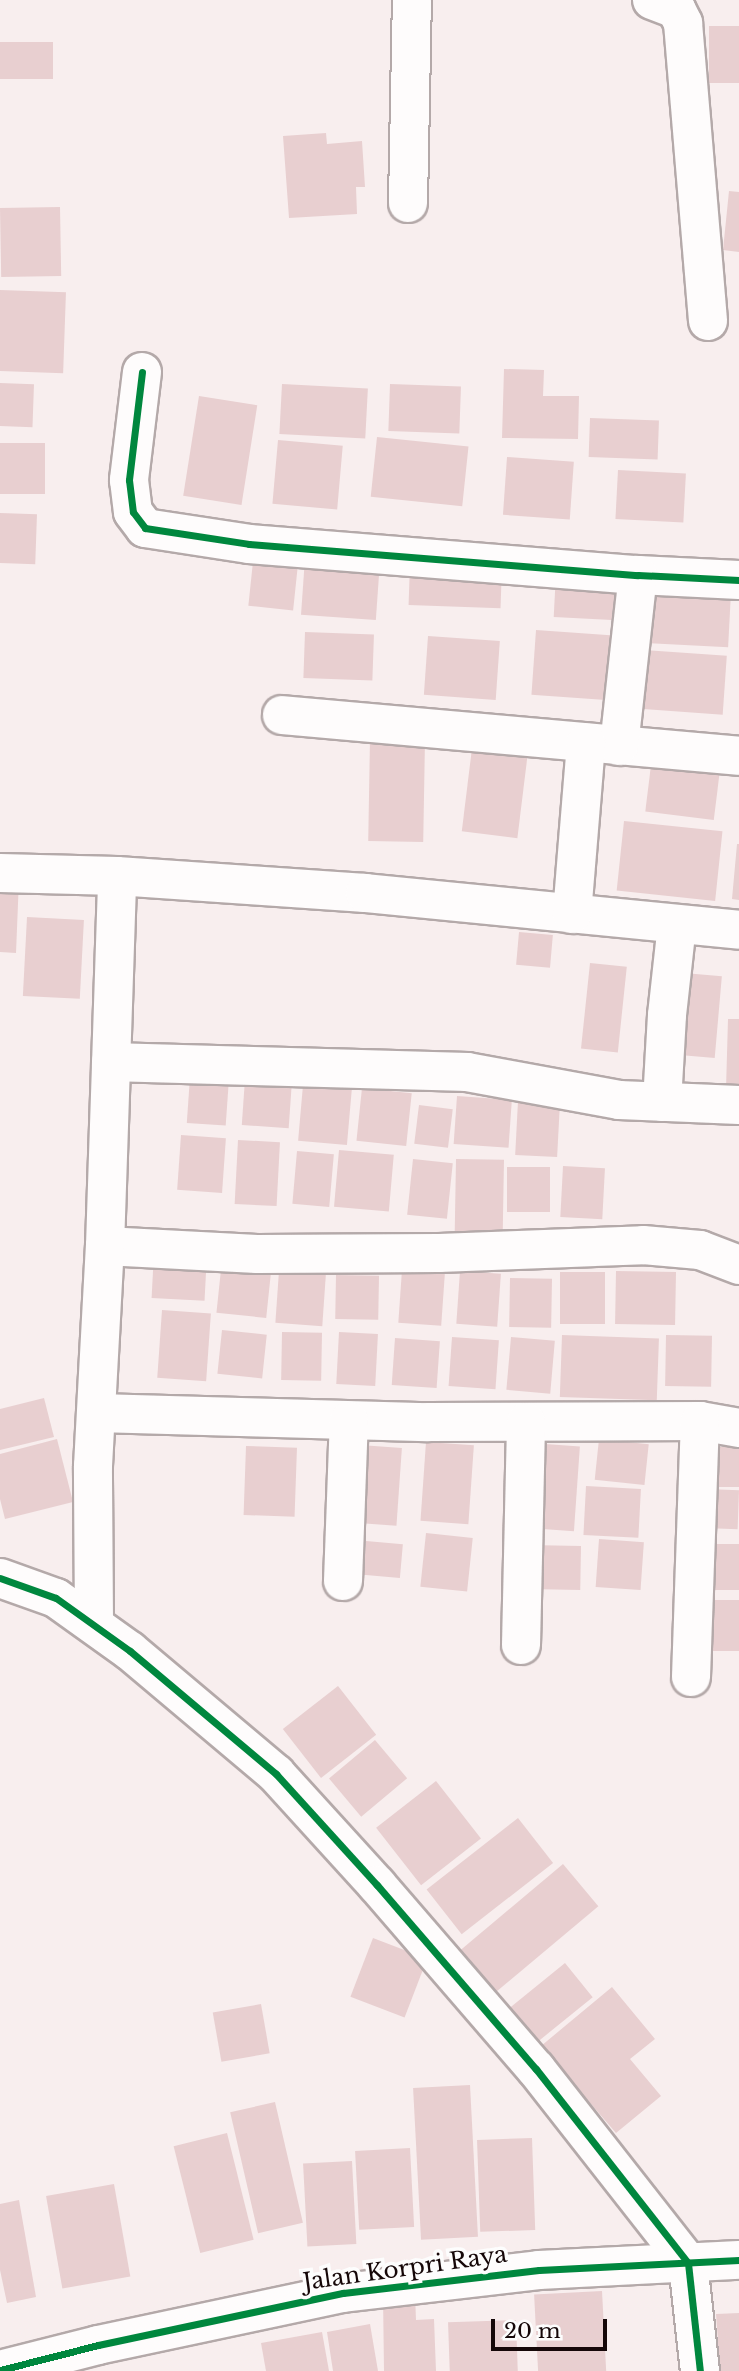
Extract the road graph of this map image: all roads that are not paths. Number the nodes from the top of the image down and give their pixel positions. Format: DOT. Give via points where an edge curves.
graph roads {
  1 [pos="412,0"];
  2 [pos="652,0"];
  3 [pos="408,204"];
  4 [pos="708,321"];
  5 [pos="142,372"];
  6 [pos="638,575"];
  7 [pos="739,580"];
  8 [pos="282,715"];
  9 [pos="603,744"];
  10 [pos="739,755"];
  11 [pos="0,873"];
  12 [pos="117,876"];
  13 [pos="572,914"];
  14 [pos="677,925"];
  15 [pos="739,930"];
  16 [pos="111,1062"];
  17 [pos="662,1102"];
  18 [pos="739,1105"];
  19 [pos="105,1246"];
  20 [pos="739,1265"];
  21 [pos="97,1413"];
  22 [pos="349,1421"];
  23 [pos="700,1421"];
  24 [pos="526,1422"];
  25 [pos="739,1428"];
  26 [pos="0,1578"];
  27 [pos="343,1581"];
  28 [pos="93,1622"];
  29 [pos="521,1645"];
  30 [pos="691,1677"];
  31 [pos="739,2260"];
  32 [pos="688,2263"];
  33 [pos="0,2370"];
  34 [pos="700,2371"];
  1 -- 3 [label="street"];
  2 -- 4 [label="street" via="676,9 684,23"];
  5 -- 6 [label="street" via="130,480 133,512 145,528 249,544"];
  6 -- 7 [label="street"];
  6 -- 9 [label="street"];
  8 -- 9 [label="street"];
  9 -- 10 [label="street"];
  9 -- 13 [label="street"];
  11 -- 12 [label="street"];
  12 -- 13 [label="street"];
  12 -- 16 [label="street"];
  13 -- 14 [label="street"];
  14 -- 15 [label="street"];
  14 -- 17 [label="street"];
  16 -- 17 [label="street" via="467,1072 591,1096"];
  16 -- 19 [label="street"];
  17 -- 18 [label="street"];
  19 -- 20 [label="street" via="270,1254 643,1245 700,1250"];
  19 -- 21 [label="street"];
  21 -- 22 [label="street"];
  21 -- 28 [label="street" via="91,1520"];
  22 -- 24 [label="street"];
  22 -- 27 [label="street"];
  23 -- 24 [label="street"];
  23 -- 25 [label="street"];
  23 -- 30 [label="street"];
  24 -- 29 [label="street"];
  26 -- 28 [label="street" via="56,1598"];
  28 -- 32 [label="street" via="276,1774 536,2069"];
  31 -- 32 [label="street, Jalan Korpri Raya"];
  32 -- 33 [label="street, Jalan Korpri Raya" via="539,2270 343,2292"];
  32 -- 34 [label="street"];
}
